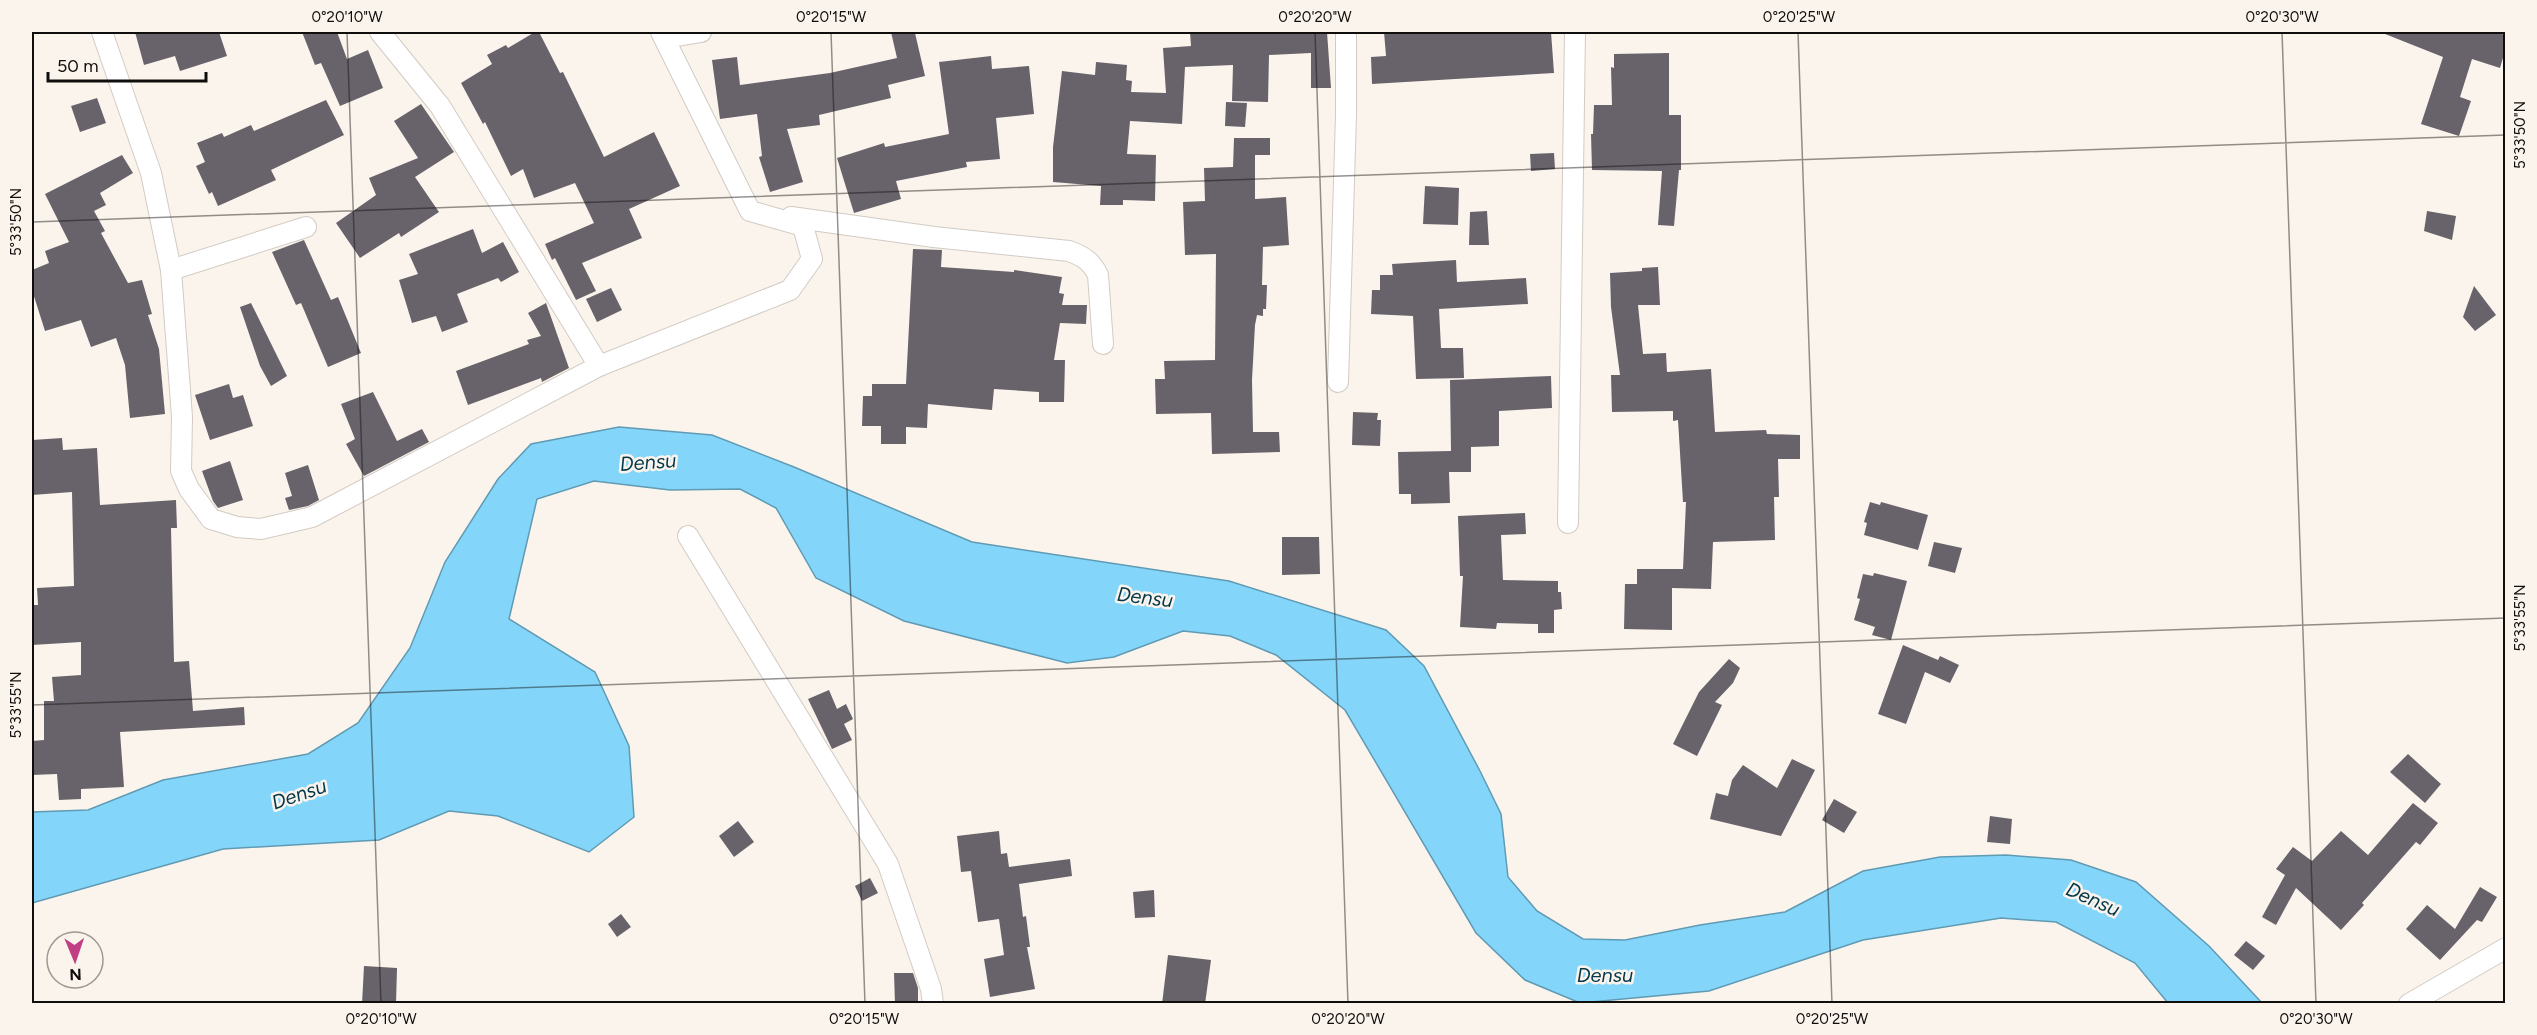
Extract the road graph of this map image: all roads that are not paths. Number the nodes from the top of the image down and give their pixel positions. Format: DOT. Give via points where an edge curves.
graph roads {
  1 [pos="102,32"];
  2 [pos="380,32"];
  3 [pos="701,32"];
  4 [pos="1346,32"];
  5 [pos="1575,32"];
  6 [pos="663,35"];
  7 [pos="750,211"];
  8 [pos="306,227"];
  9 [pos="171,270"];
  10 [pos="1103,344"];
  11 [pos="599,366"];
  12 [pos="1338,382"];
  13 [pos="1568,523"];
  14 [pos="688,536"];
  15 [pos="2505,948"];
  16 [pos="933,1004"];
  17 [pos="2409,1004"];
  1 -- 9 [label="street" via="151,173"];
  2 -- 11 [label="street" via="440,106"];
  3 -- 6 [label="street"];
  4 -- 12 [label="street"];
  5 -- 13 [label="street"];
  6 -- 7 [label="street"];
  7 -- 10 [label="street" via="1069,251 1094,266 1098,275"];
  7 -- 11 [label="street" via="803,226 812,259 790,290"];
  8 -- 9 [label="street"];
  9 -- 11 [label="street" via="182,417 181,471 211,519 237,527 261,529 312,517"];
  14 -- 16 [label="street" via="888,864"];
  15 -- 17 [label="street"];
}
